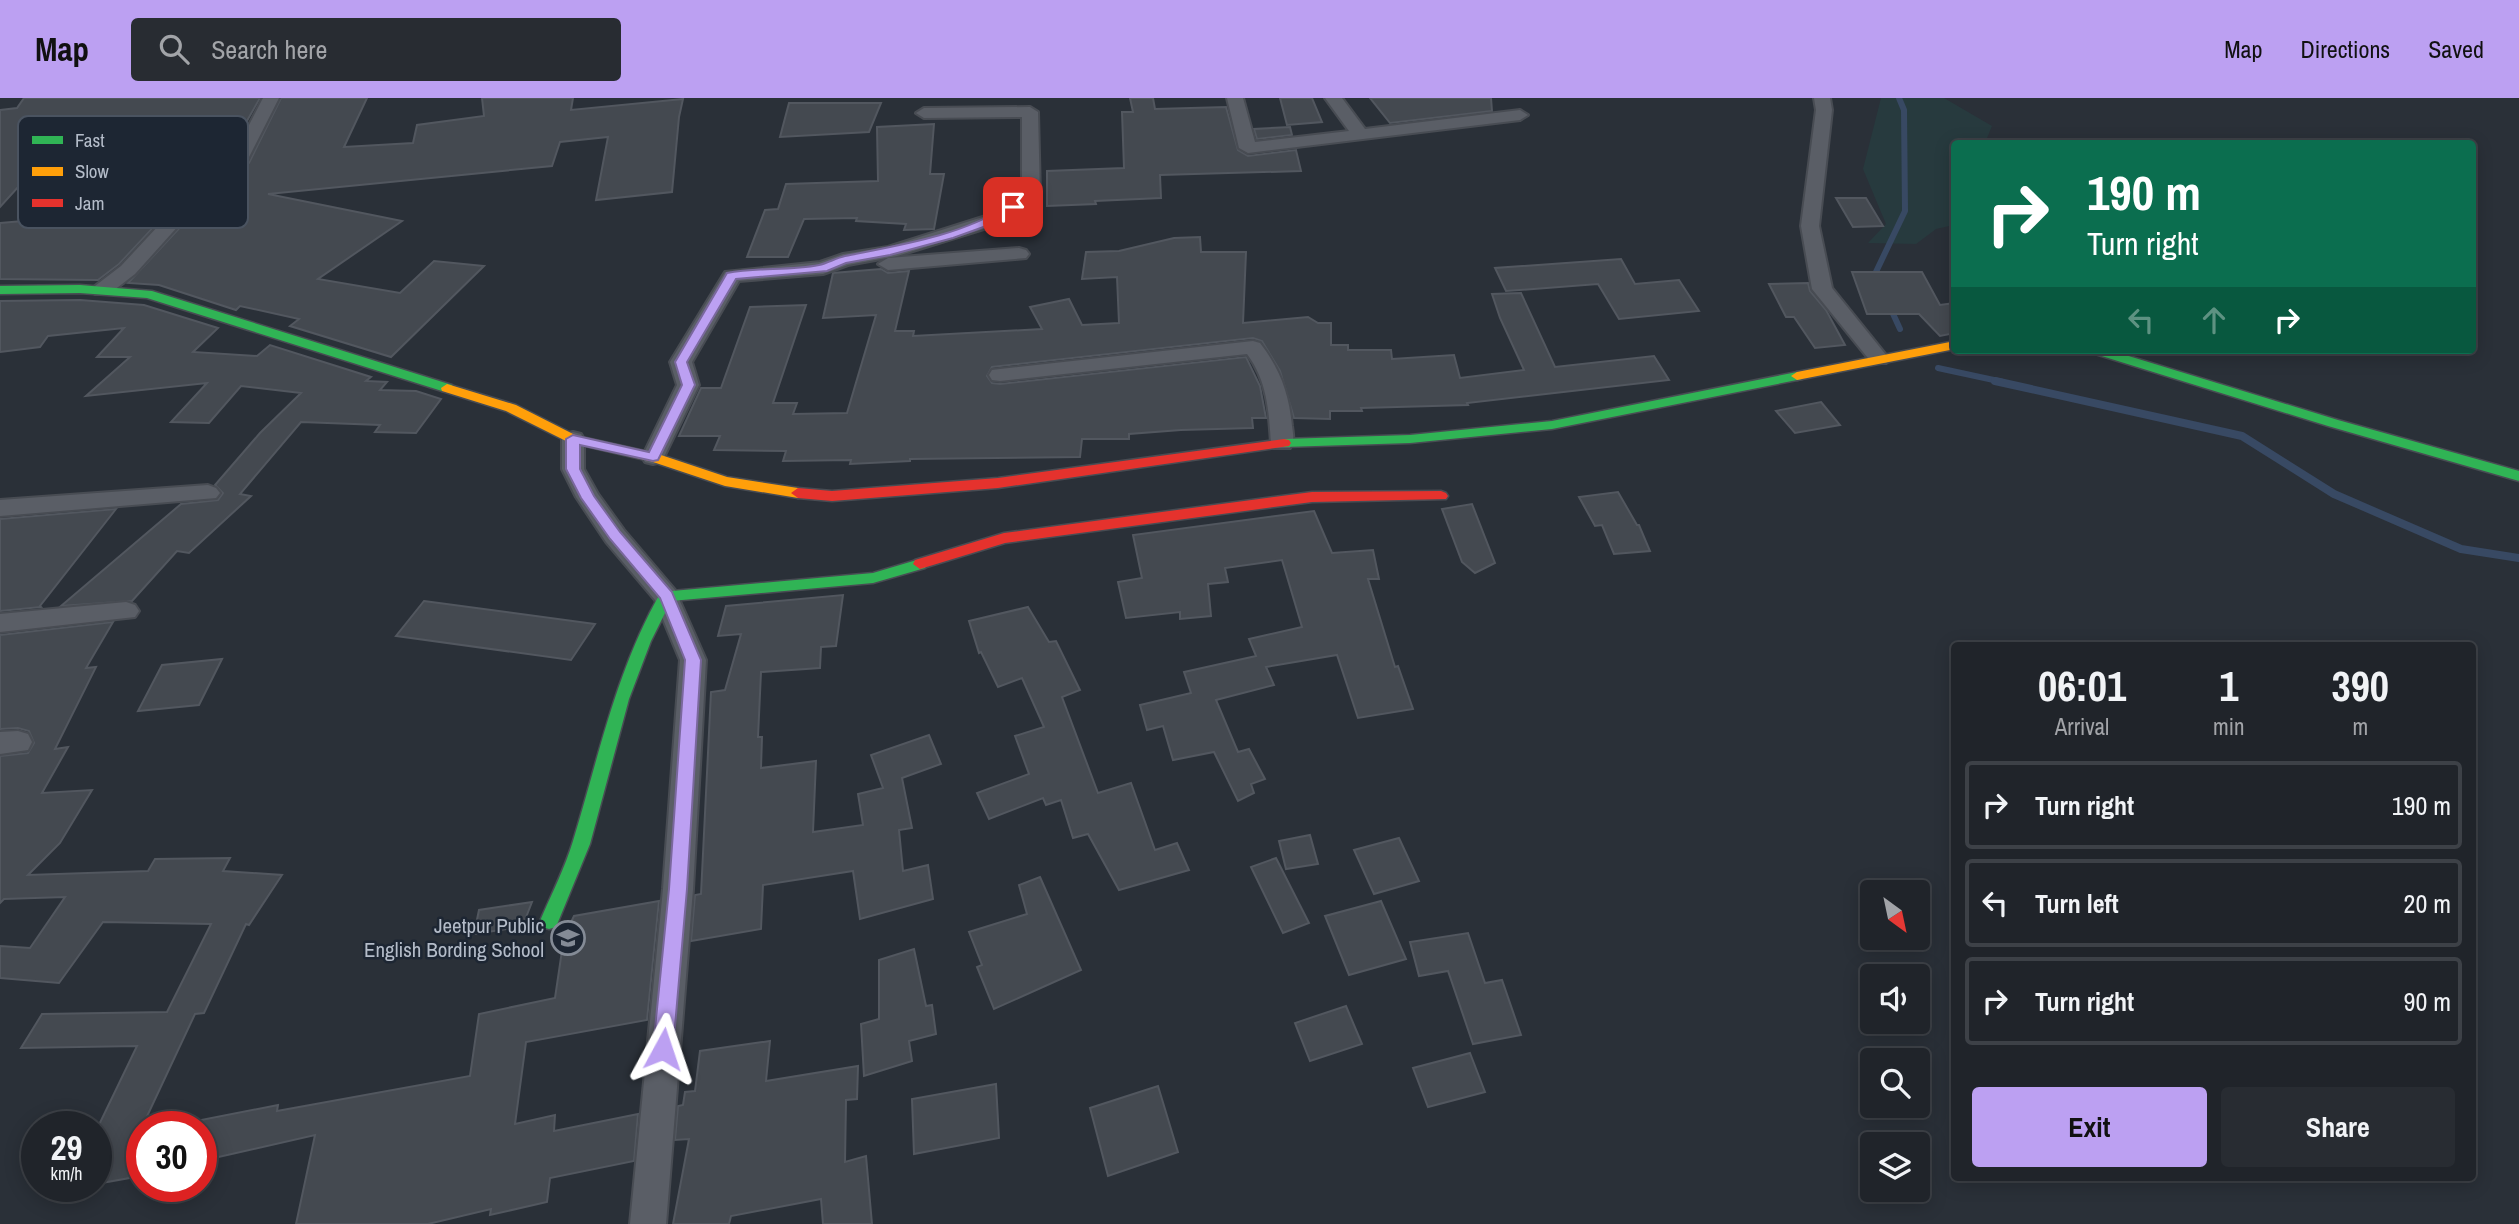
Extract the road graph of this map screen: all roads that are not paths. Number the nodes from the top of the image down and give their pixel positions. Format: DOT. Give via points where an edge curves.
graph roads {
  1 [pos="271,98"];
  2 [pos="959,98"];
  3 [pos="1235,98"];
  4 [pos="1333,98"];
  5 [pos="1822,98"];
  6 [pos="1031,105"];
  7 [pos="1520,116"];
  8 [pos="1361,135"];
  9 [pos="248,143"];
  10 [pos="166,228"];
  11 [pos="1019,254"];
  12 [pos="823,268"];
  13 [pos="0,290"];
  14 [pos="102,290"];
  15 [pos="1951,346"];
  16 [pos="2109,354"];
  17 [pos="1878,359"];
  18 [pos="1000,375"];
  19 [pos="573,439"];
  20 [pos="1282,443"];
  21 [pos="653,457"];
  22 [pos="2519,476"];
  23 [pos="208,493"];
  24 [pos="1441,496"];
  25 [pos="0,509"];
  26 [pos="666,596"];
  27 [pos="127,611"];
  28 [pos="0,623"];
  29 [pos="549,922"];
  30 [pos="648,1224"];
  1 -- 9 [label="street"];
  2 -- 6 [label="street" via="924,113"];
  3 -- 8 [label="street" via="1248,148"];
  4 -- 8 [label="street"];
  5 -- 17 [label="street" via="1810,226 1822,289"];
  6 -- 12 [label="street" via="1031,195 996,219"];
  7 -- 8 [label="street"];
  10 -- 14 [label="street" via="128,270"];
  11 -- 12 [label="street"];
  12 -- 21 [label="street" via="732,276 681,362 688,385"];
  13 -- 14 [label="street"];
  14 -- 19 [label="street" via="149,294 237,320 512,408"];
  15 -- 17 [label="street"];
  16 -- 22 [label="street"];
  17 -- 20 [label="street" via="1552,425 1410,439"];
  18 -- 20 [label="street" via="1253,347 1267,364 1278,392"];
  19 -- 21 [label="street"];
  19 -- 26 [label="street" via="573,469 588,498"];
  20 -- 21 [label="street" via="998,483 832,496 725,481"];
  23 -- 25 [label="street"];
  24 -- 26 [label="street" via="1312,498 1004,538 873,578"];
  26 -- 29 [label="street" via="621,699 581,844"];
  26 -- 30 [label="street" via="693,660"];
  27 -- 28 [label="street"];
}
